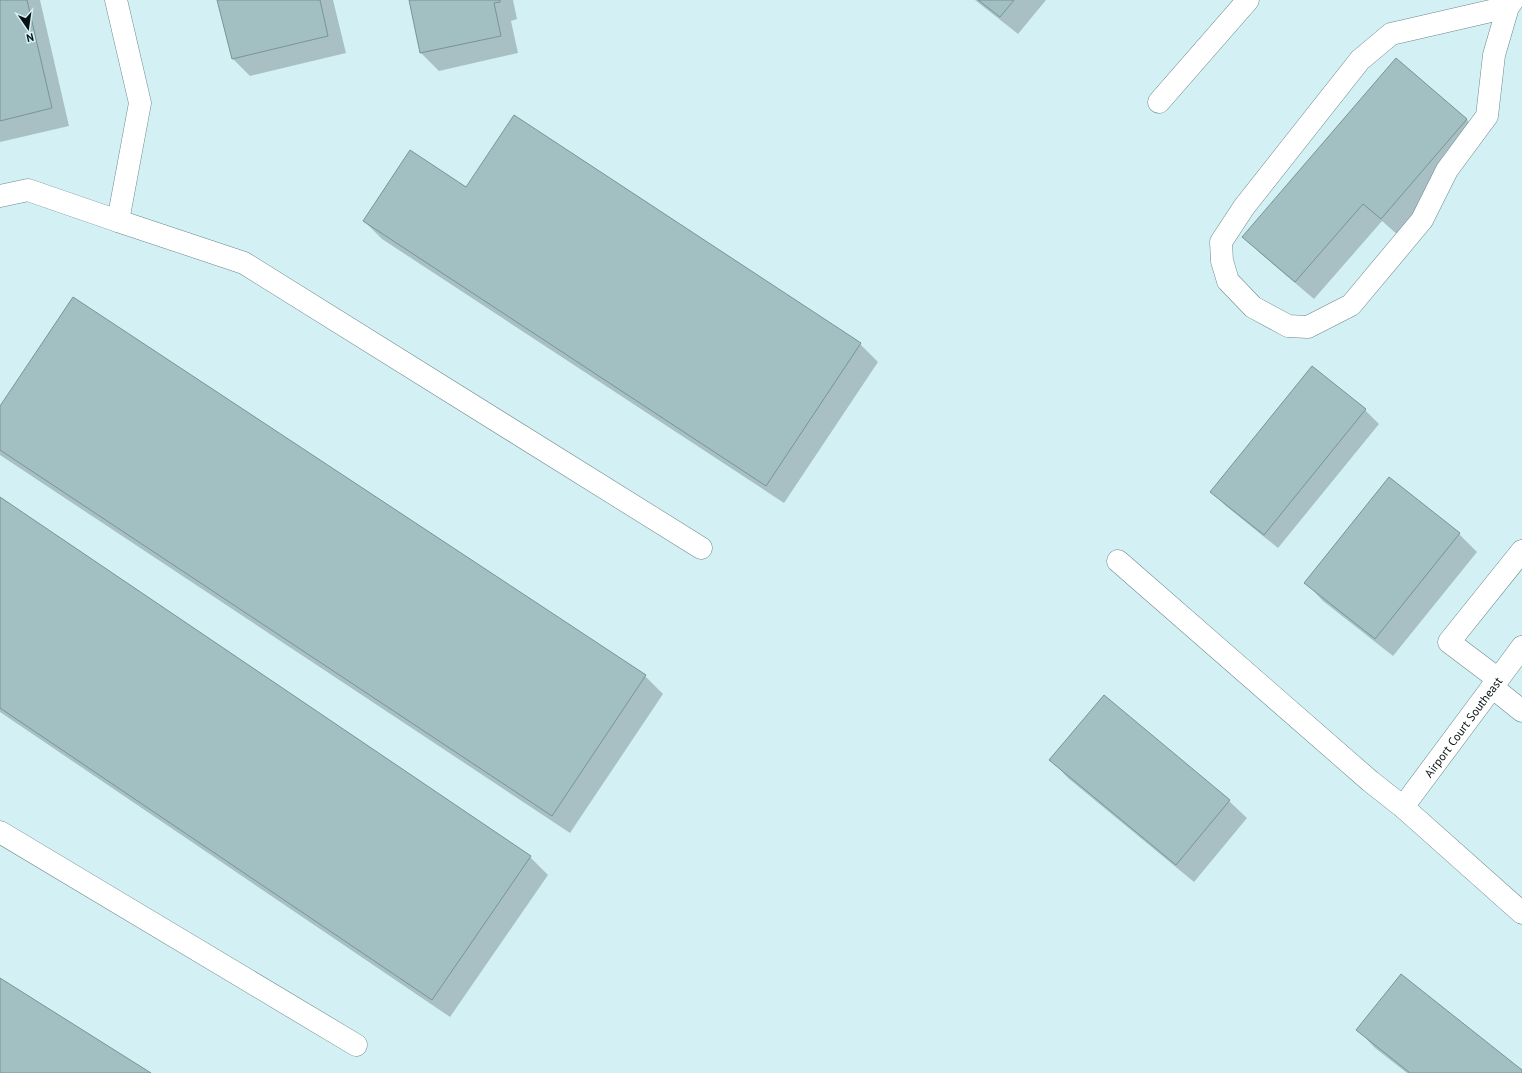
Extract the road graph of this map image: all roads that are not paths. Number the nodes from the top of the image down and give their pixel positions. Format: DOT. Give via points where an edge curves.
graph roads {
  1 [pos="116,0"];
  2 [pos="1248,0"];
  3 [pos="1511,4"];
  4 [pos="1159,102"];
  5 [pos="0,196"];
  6 [pos="118,221"];
  7 [pos="701,548"];
  8 [pos="1522,551"];
  9 [pos="1118,561"];
  10 [pos="1522,647"];
  11 [pos="1495,683"];
  12 [pos="1522,710"];
  13 [pos="1403,807"];
  14 [pos="0,832"];
  15 [pos="1522,913"];
  16 [pos="356,1045"];
  1 -- 6 [label="street" via="140,103"];
  2 -- 4 [label="street"];
  3 -- 3 [label="street" via="1391,34 1360,60 1244,207 1221,242 1222,261 1228,281 1253,307 1288,326 1308,327 1351,305 1422,220 1447,170 1488,116 1494,55"];
  5 -- 6 [label="street" via="28,190"];
  6 -- 7 [label="street" via="244,264"];
  8 -- 11 [label="street" via="1449,642"];
  9 -- 13 [label="street"];
  10 -- 11 [label="street, Airport Court Southeast"];
  11 -- 12 [label="street"];
  11 -- 13 [label="street, Airport Court Southeast"];
  13 -- 15 [label="street"];
  14 -- 16 [label="street"];
}
